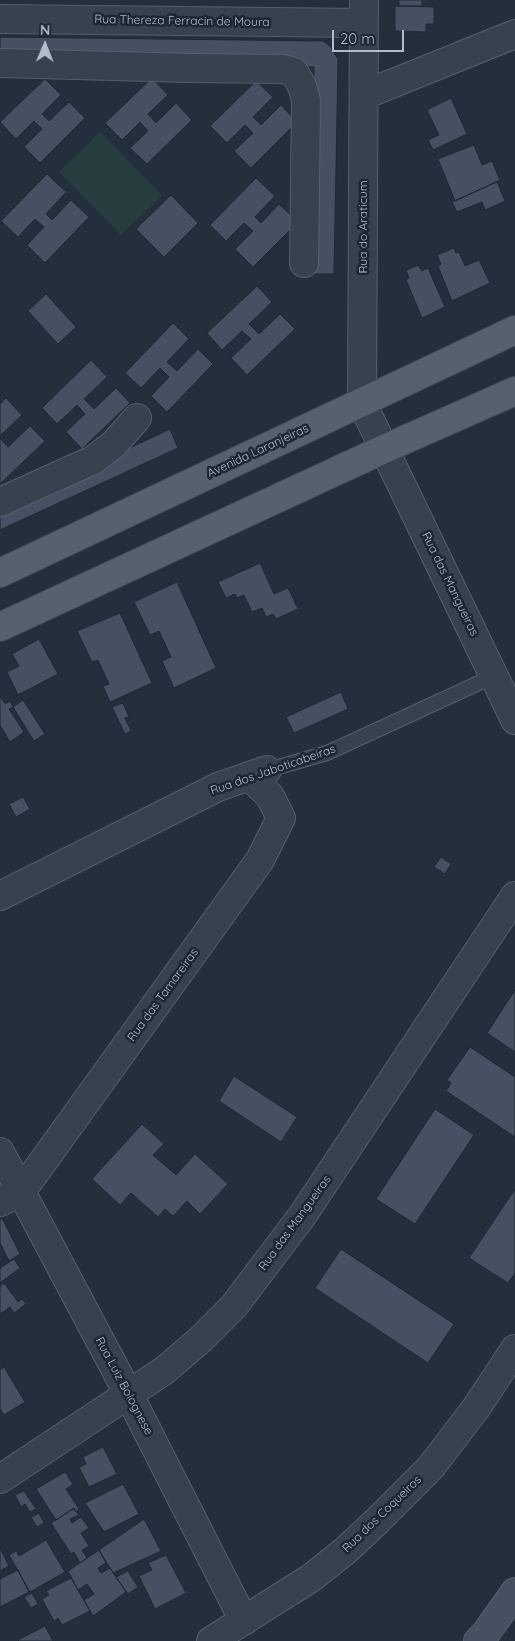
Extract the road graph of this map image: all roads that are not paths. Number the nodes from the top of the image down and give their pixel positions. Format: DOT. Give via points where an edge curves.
graph roads {
  1 [pos="364,12"];
  2 [pos="0,19"];
  3 [pos="515,34"];
  4 [pos="0,63"];
  5 [pos="364,95"];
  6 [pos="304,263"];
  7 [pos="515,330"];
  8 [pos="515,391"];
  9 [pos="362,403"];
  10 [pos="137,418"];
  11 [pos="384,449"];
  12 [pos="0,502"];
  13 [pos="0,573"];
  14 [pos="0,627"];
  15 [pos="494,676"];
  16 [pos="515,720"];
  17 [pos="259,773"];
  18 [pos="0,896"];
  19 [pos="515,896"];
  20 [pos="0,1152"];
  21 [pos="11,1197"];
  22 [pos="515,1349"];
  23 [pos="129,1395"];
  24 [pos="0,1479"];
  25 [pos="515,1592"];
  26 [pos="244,1621"];
  27 [pos="211,1641"];
  28 [pos="478,1641"];
  1 -- 2 [label="street, Rua Thereza Ferracin de Moura"];
  1 -- 5 [label="street, Rua do Araticum"];
  3 -- 5 [label="street"];
  4 -- 6 [label="street" via="283,69 294,72 306,100"];
  5 -- 9 [label="street, Rua do Araticum"];
  7 -- 9 [label="main road, Avenida Laranjeiras"];
  8 -- 11 [label="main road"];
  9 -- 11 [label="street, Rua do Araticum"];
  9 -- 13 [label="main road, Avenida Laranjeiras"];
  10 -- 12 [label="street" via="114,444 93,460"];
  11 -- 14 [label="main road"];
  11 -- 15 [label="street, Rua das Mangueiras"];
  15 -- 16 [label="street, Rua das Mangueiras"];
  15 -- 17 [label="lane, Rua dos Jaboticabeiras" via="327,753"];
  17 -- 18 [label="street, Rua dos Jaboticabeiras" via="218,787"];
  17 -- 21 [label="street, Rua das Tamareiras" via="280,818 260,860"];
  19 -- 23 [label="street, Rua das Mangueiras" via="302,1216 240,1298 201,1339"];
  20 -- 21 [label="street, Rua Luiz Bolognese"];
  21 -- 23 [label="street, Rua Luiz Bolognese"];
  22 -- 26 [label="street, Rua dos Coqueiros" via="431,1467 345,1551 311,1578"];
  23 -- 24 [label="street, Rua das Mangueiras"];
  23 -- 26 [label="street, Rua Luiz Bolognese"];
  25 -- 28 [label="main road"];
  26 -- 27 [label="street, Rua dos Coqueiros"];
}
